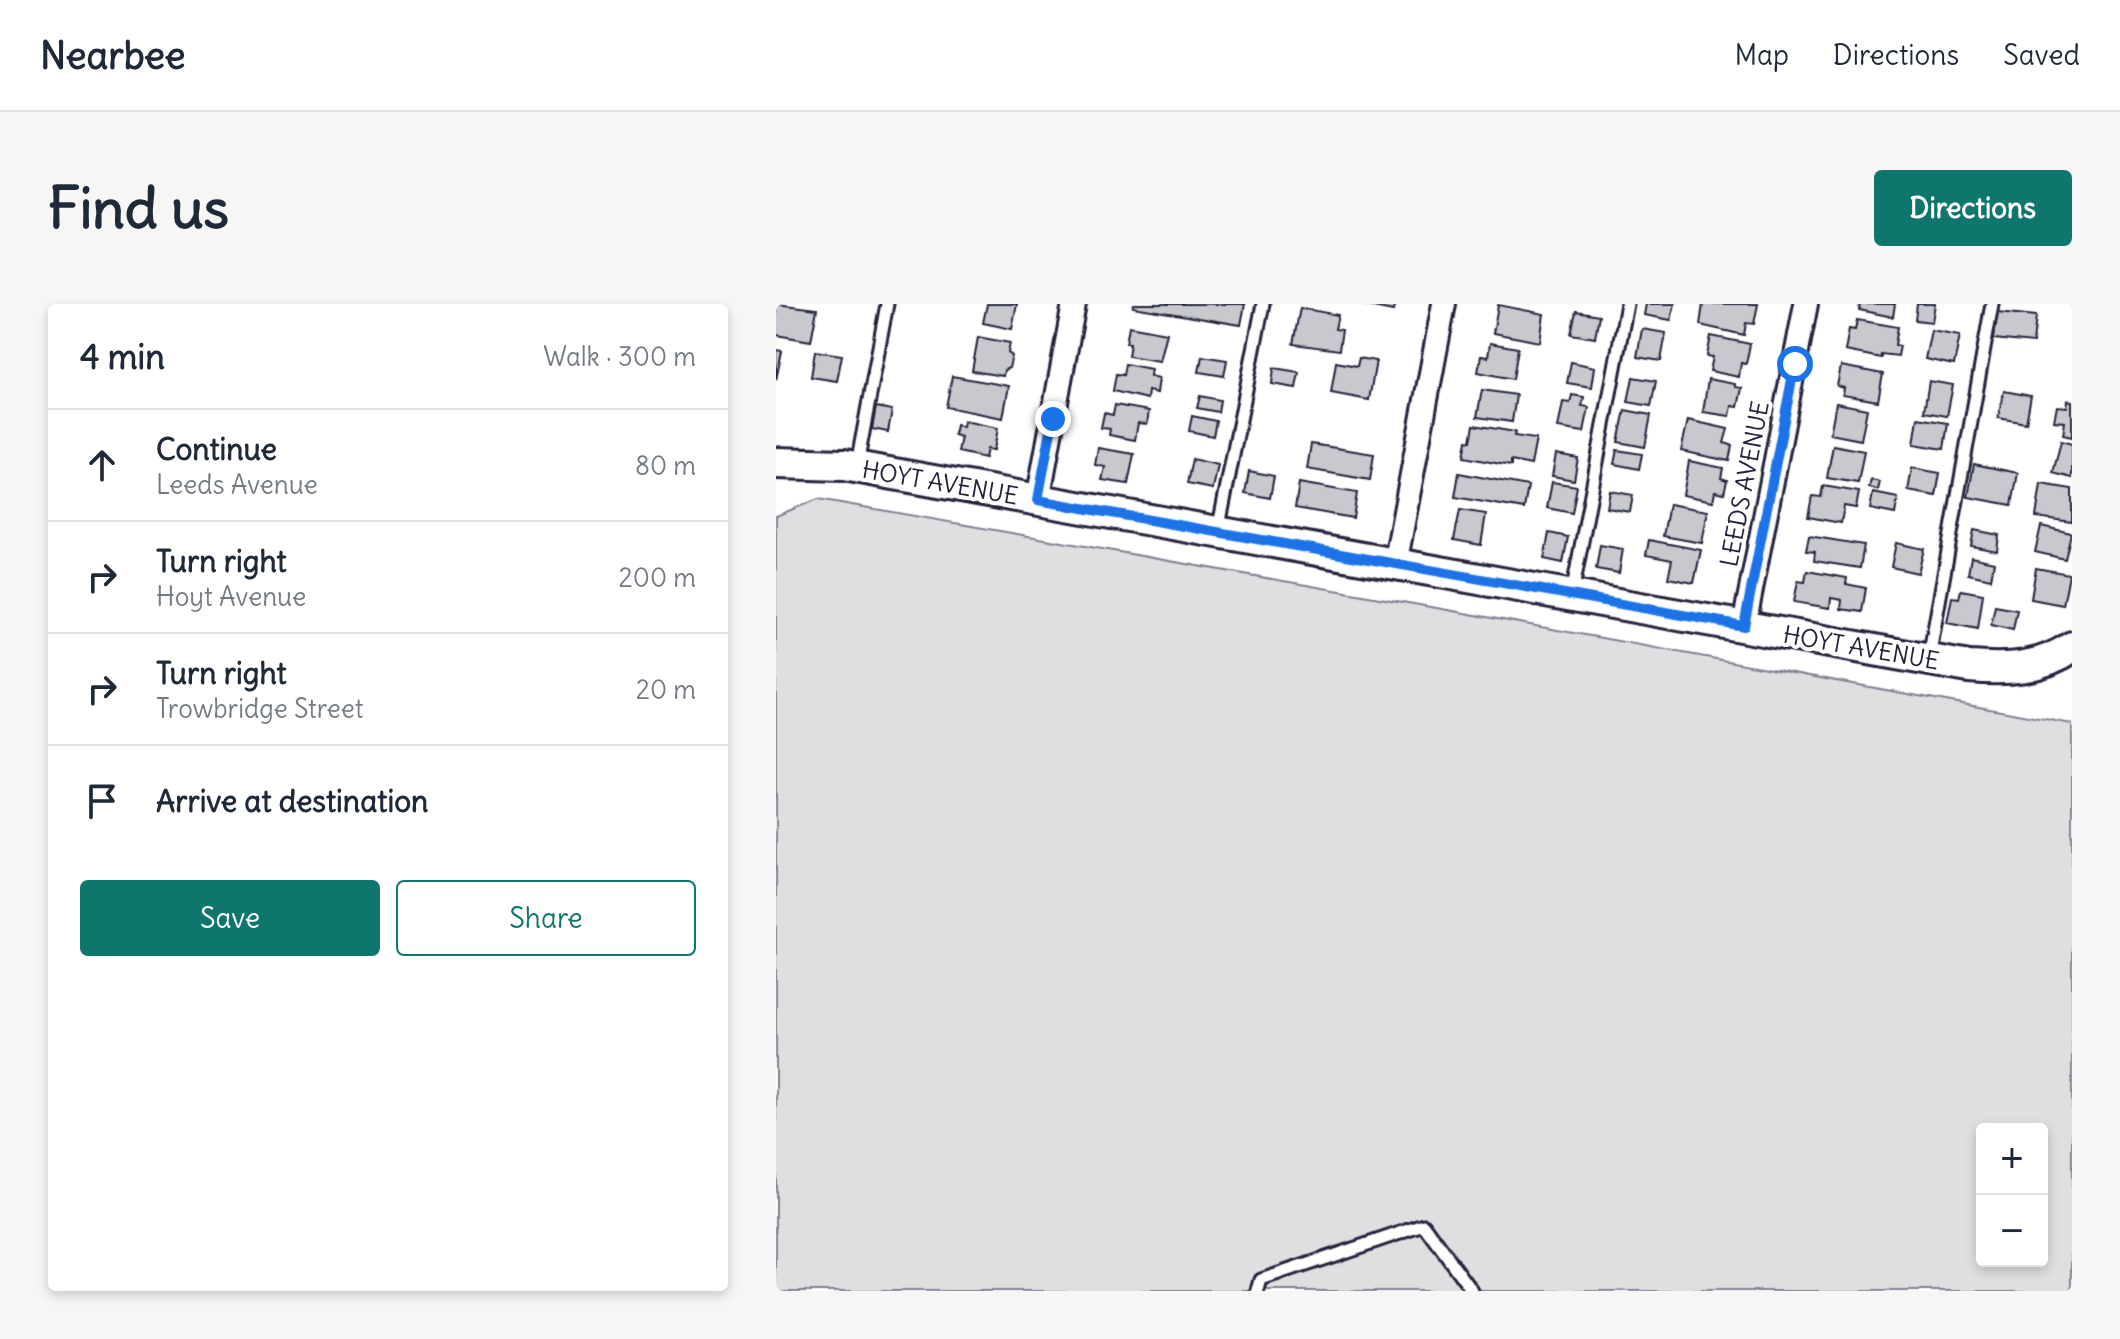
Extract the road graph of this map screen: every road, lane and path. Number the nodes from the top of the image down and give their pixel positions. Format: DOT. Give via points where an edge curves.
graph roads {
  1 [pos="887,304"];
  2 [pos="1074,304"];
  3 [pos="1263,304"];
  4 [pos="1444,304"];
  5 [pos="1627,304"];
  6 [pos="1806,304"];
  7 [pos="1992,304"];
  8 [pos="776,448"];
  9 [pos="776,463"];
  10 [pos="850,466"];
  11 [pos="1038,500"];
  12 [pos="1217,533"];
  13 [pos="1395,565"];
  14 [pos="1572,596"];
  15 [pos="1744,626"];
  16 [pos="2072,647"];
  17 [pos="1928,660"];
  18 [pos="1258,1291"];
  19 [pos="1472,1291"];
  1 -- 10 [label="lane"];
  2 -- 11 [label="street"];
  3 -- 12 [label="lane"];
  4 -- 13 [label="street"];
  5 -- 14 [label="lane"];
  6 -- 15 [label="street, LEEDS AVENUE"];
  7 -- 17 [label="lane"];
  8 -- 10 [label="street, HOYT AVENUE"];
  9 -- 10 [label="main road, HOYT AVENUE"];
  10 -- 11 [label="main road, HOYT AVENUE"];
  11 -- 12 [label="main road, HOYT AVENUE"];
  12 -- 13 [label="main road, HOYT AVENUE"];
  13 -- 14 [label="main road, HOYT AVENUE"];
  14 -- 15 [label="main road, HOYT AVENUE"];
  15 -- 17 [label="main road, HOYT AVENUE"];
  16 -- 17 [label="main road, HOYT AVENUE" via="2025,667"];
  18 -- 19 [label="lane" via="1261,1280 1424,1225"];
}
